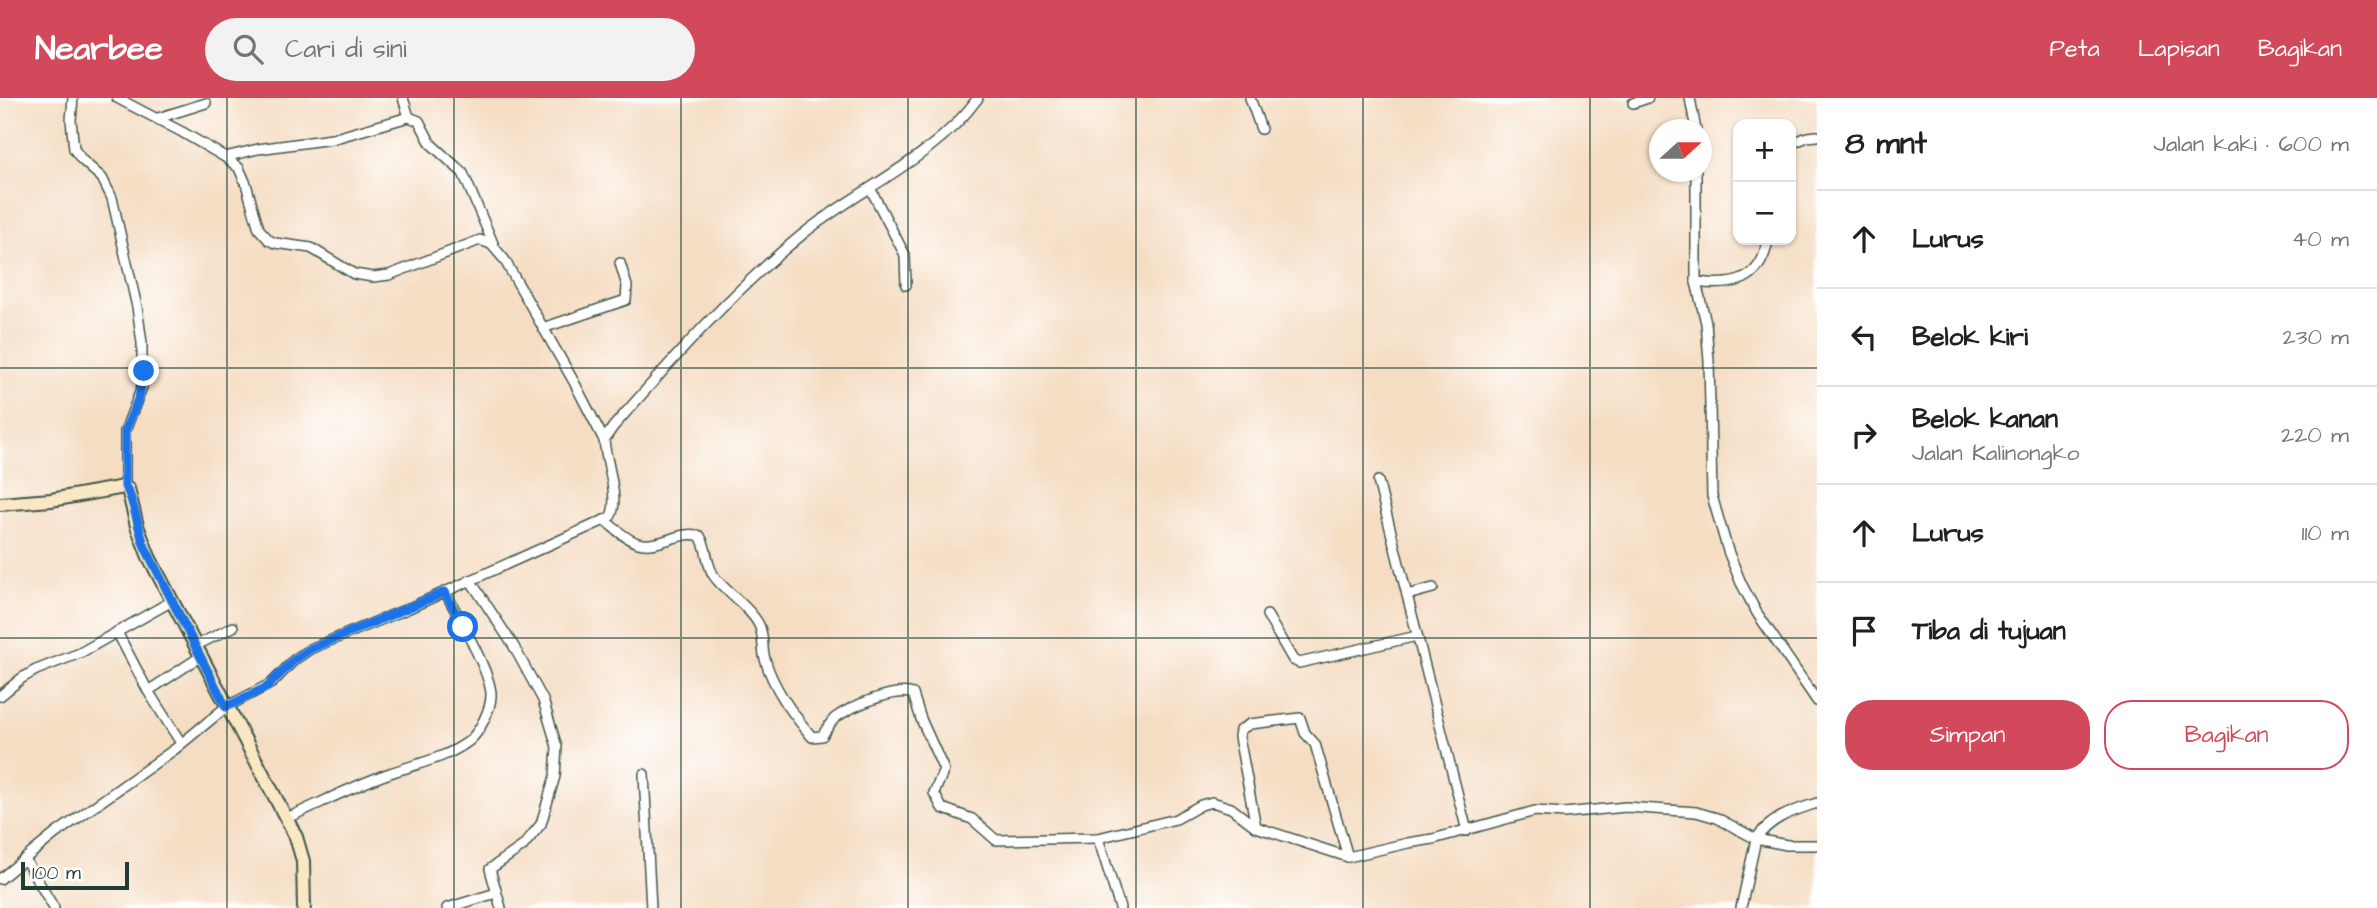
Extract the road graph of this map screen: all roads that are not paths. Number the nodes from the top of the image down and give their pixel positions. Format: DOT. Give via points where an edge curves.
graph roads {
  1 [pos="73,98"];
  2 [pos="117,98"];
  3 [pos="403,98"];
  4 [pos="978,98"];
  5 [pos="1250,98"];
  6 [pos="1647,98"];
  7 [pos="1689,98"];
  8 [pos="206,103"];
  9 [pos="1633,103"];
  10 [pos="409,117"];
  11 [pos="158,118"];
  12 [pos="1694,119"];
  13 [pos="1261,129"];
  14 [pos="1817,136"];
  15 [pos="1796,142"];
  16 [pos="225,157"];
  17 [pos="1696,182"];
  18 [pos="870,188"];
  19 [pos="1766,245"];
  20 [pos="495,248"];
  21 [pos="620,263"];
  22 [pos="1696,282"];
  23 [pos="906,285"];
  24 [pos="543,328"];
  25 [pos="604,440"];
  26 [pos="1378,481"];
  27 [pos="125,487"];
  28 [pos="0,504"];
  29 [pos="604,520"];
  30 [pos="470,580"];
  31 [pos="1433,589"];
  32 [pos="445,592"];
  33 [pos="1407,595"];
  34 [pos="172,601"];
  35 [pos="1267,615"];
  36 [pos="233,627"];
  37 [pos="117,632"];
  38 [pos="1417,636"];
  39 [pos="197,652"];
  40 [pos="148,691"];
  41 [pos="0,696"];
  42 [pos="1817,701"];
  43 [pos="226,707"];
  44 [pos="181,743"];
  45 [pos="645,774"];
  46 [pos="1817,803"];
  47 [pos="287,818"];
  48 [pos="1256,827"];
  49 [pos="1467,831"];
  50 [pos="1098,838"];
  51 [pos="1756,839"];
  52 [pos="1817,845"];
  53 [pos="1348,857"];
  54 [pos="25,859"];
  55 [pos="0,879"];
  56 [pos="496,893"];
  57 [pos="54,908"];
  58 [pos="304,908"];
  59 [pos="447,908"];
  60 [pos="501,908"];
  61 [pos="652,908"];
  62 [pos="1120,908"];
  63 [pos="1741,908"];
  1 -- 27 [label="street" via="74,149 102,178 111,198 142,343 142,387 125,431"];
  2 -- 11 [label="street"];
  3 -- 10 [label="street"];
  4 -- 18 [label="street" via="946,134"];
  5 -- 13 [label="street"];
  6 -- 9 [label="street"];
  7 -- 12 [label="street"];
  8 -- 11 [label="street"];
  10 -- 16 [label="street" via="332,139"];
  10 -- 20 [label="street" via="419,121 437,150 463,173"];
  11 -- 16 [label="street"];
  14 -- 15 [label="street"];
  16 -- 20 [label="street" via="242,173 266,238 315,250 354,274 397,273 480,240"];
  17 -- 22 [label="street"];
  18 -- 23 [label="street" via="905,255"];
  18 -- 25 [label="street" via="803,233 724,304"];
  19 -- 22 [label="street" via="1760,263 1743,280 1718,285"];
  20 -- 24 [label="street"];
  21 -- 24 [label="street" via="626,300"];
  22 -- 42 [label="street" via="1706,323 1712,496 1718,519 1757,613"];
  24 -- 25 [label="street"];
  25 -- 29 [label="street" via="614,505 613,513"];
  26 -- 33 [label="street"];
  27 -- 28 [label="street"];
  27 -- 34 [label="street" via="145,547"];
  29 -- 30 [label="street"];
  29 -- 50 [label="street" via="638,543 692,533 700,536 712,574 759,623 769,671 812,737 822,736 835,719 852,708 901,692 912,693 944,770 934,793 942,807 972,819 996,841"];
  30 -- 32 [label="street"];
  30 -- 56 [label="street" via="543,699 557,747 544,818 523,846 491,868"];
  31 -- 33 [label="street"];
  32 -- 43 [label="street" via="310,649 267,687"];
  32 -- 47 [label="street" via="491,691 478,731 447,753"];
  33 -- 38 [label="street"];
  34 -- 37 [label="street"];
  34 -- 39 [label="street"];
  35 -- 38 [label="street" via="1298,663"];
  36 -- 39 [label="street"];
  37 -- 40 [label="street"];
  37 -- 41 [label="street" via="36,670"];
  38 -- 49 [label="street"];
  39 -- 40 [label="street"];
  39 -- 43 [label="street"];
  40 -- 44 [label="street"];
  43 -- 44 [label="street"];
  43 -- 47 [label="street"];
  44 -- 54 [label="street"];
  45 -- 61 [label="street"];
  46 -- 51 [label="street" via="1781,816"];
  47 -- 58 [label="street" via="301,854"];
  48 -- 50 [label="street" via="1231,808 1212,802 1176,819"];
  48 -- 53 [label="street"];
  48 -- 53 [label="street" via="1240,730 1250,724 1300,718 1315,744"];
  49 -- 51 [label="street" via="1535,811 1626,807 1696,812"];
  49 -- 53 [label="street"];
  50 -- 62 [label="street"];
  51 -- 52 [label="street"];
  51 -- 63 [label="street"];
  54 -- 55 [label="street"];
  54 -- 57 [label="street"];
  56 -- 59 [label="street"];
  56 -- 60 [label="street"];
}
